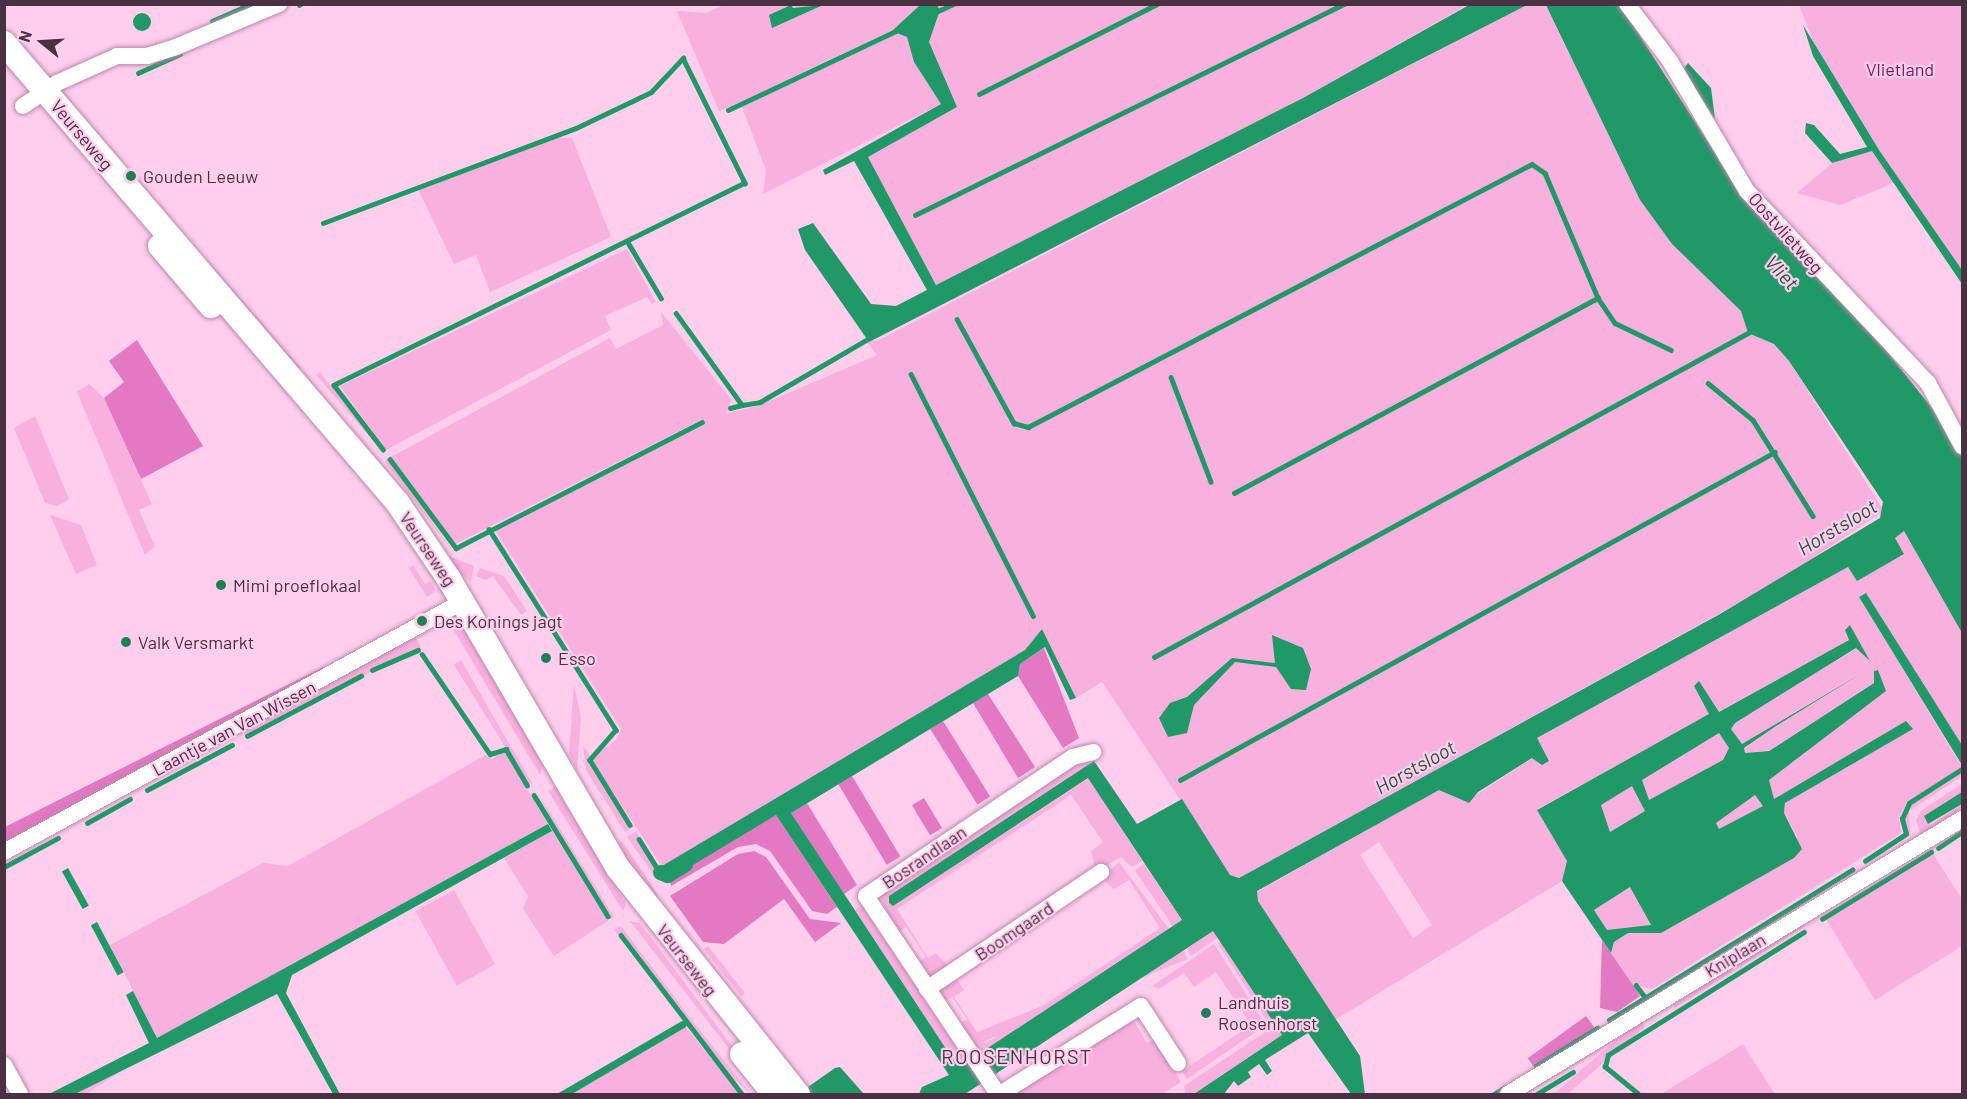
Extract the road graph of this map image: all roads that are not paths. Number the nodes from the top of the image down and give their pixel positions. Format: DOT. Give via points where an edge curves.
graph roads {
  1 [pos="279,4"];
  2 [pos="1627,4"];
  3 [pos="4,43"];
  4 [pos="4,63"];
  5 [pos="35,99"];
  6 [pos="1962,446"];
  7 [pos="458,604"];
  8 [pos="1093,752"];
  9 [pos="1962,819"];
  10 [pos="4,852"];
  11 [pos="1101,872"];
  12 [pos="927,989"];
  13 [pos="1178,1063"];
  14 [pos="4,1065"];
  15 [pos="997,1091"];
  16 [pos="790,1094"];
  17 [pos="20,1095"];
  18 [pos="1508,1095"];
  1 -- 5 [label="street" via="176,47 147,56 117,56"];
  2 -- 6 [label="street, Oostvlietweg" via="1670,61 1747,191 1928,383"];
  3 -- 5 [label="main road, Veurseweg"];
  4 -- 5 [label="main road, Veurseweg"];
  5 -- 7 [label="main road, Veurseweg" via="356,472"];
  7 -- 10 [label="street, Laantje van Van Wissen"];
  7 -- 16 [label="main road, Veurseweg" via="617,880"];
  8 -- 12 [label="street, Bosrandlaan" via="1073,757 866,896"];
  9 -- 18 [label="street, Kniplaan"];
  11 -- 12 [label="street, Boomgaard"];
  12 -- 15 [label="street, Bosrandlaan"];
  13 -- 15 [label="street" via="1141,1006"];
  14 -- 17 [label="street"];
}
